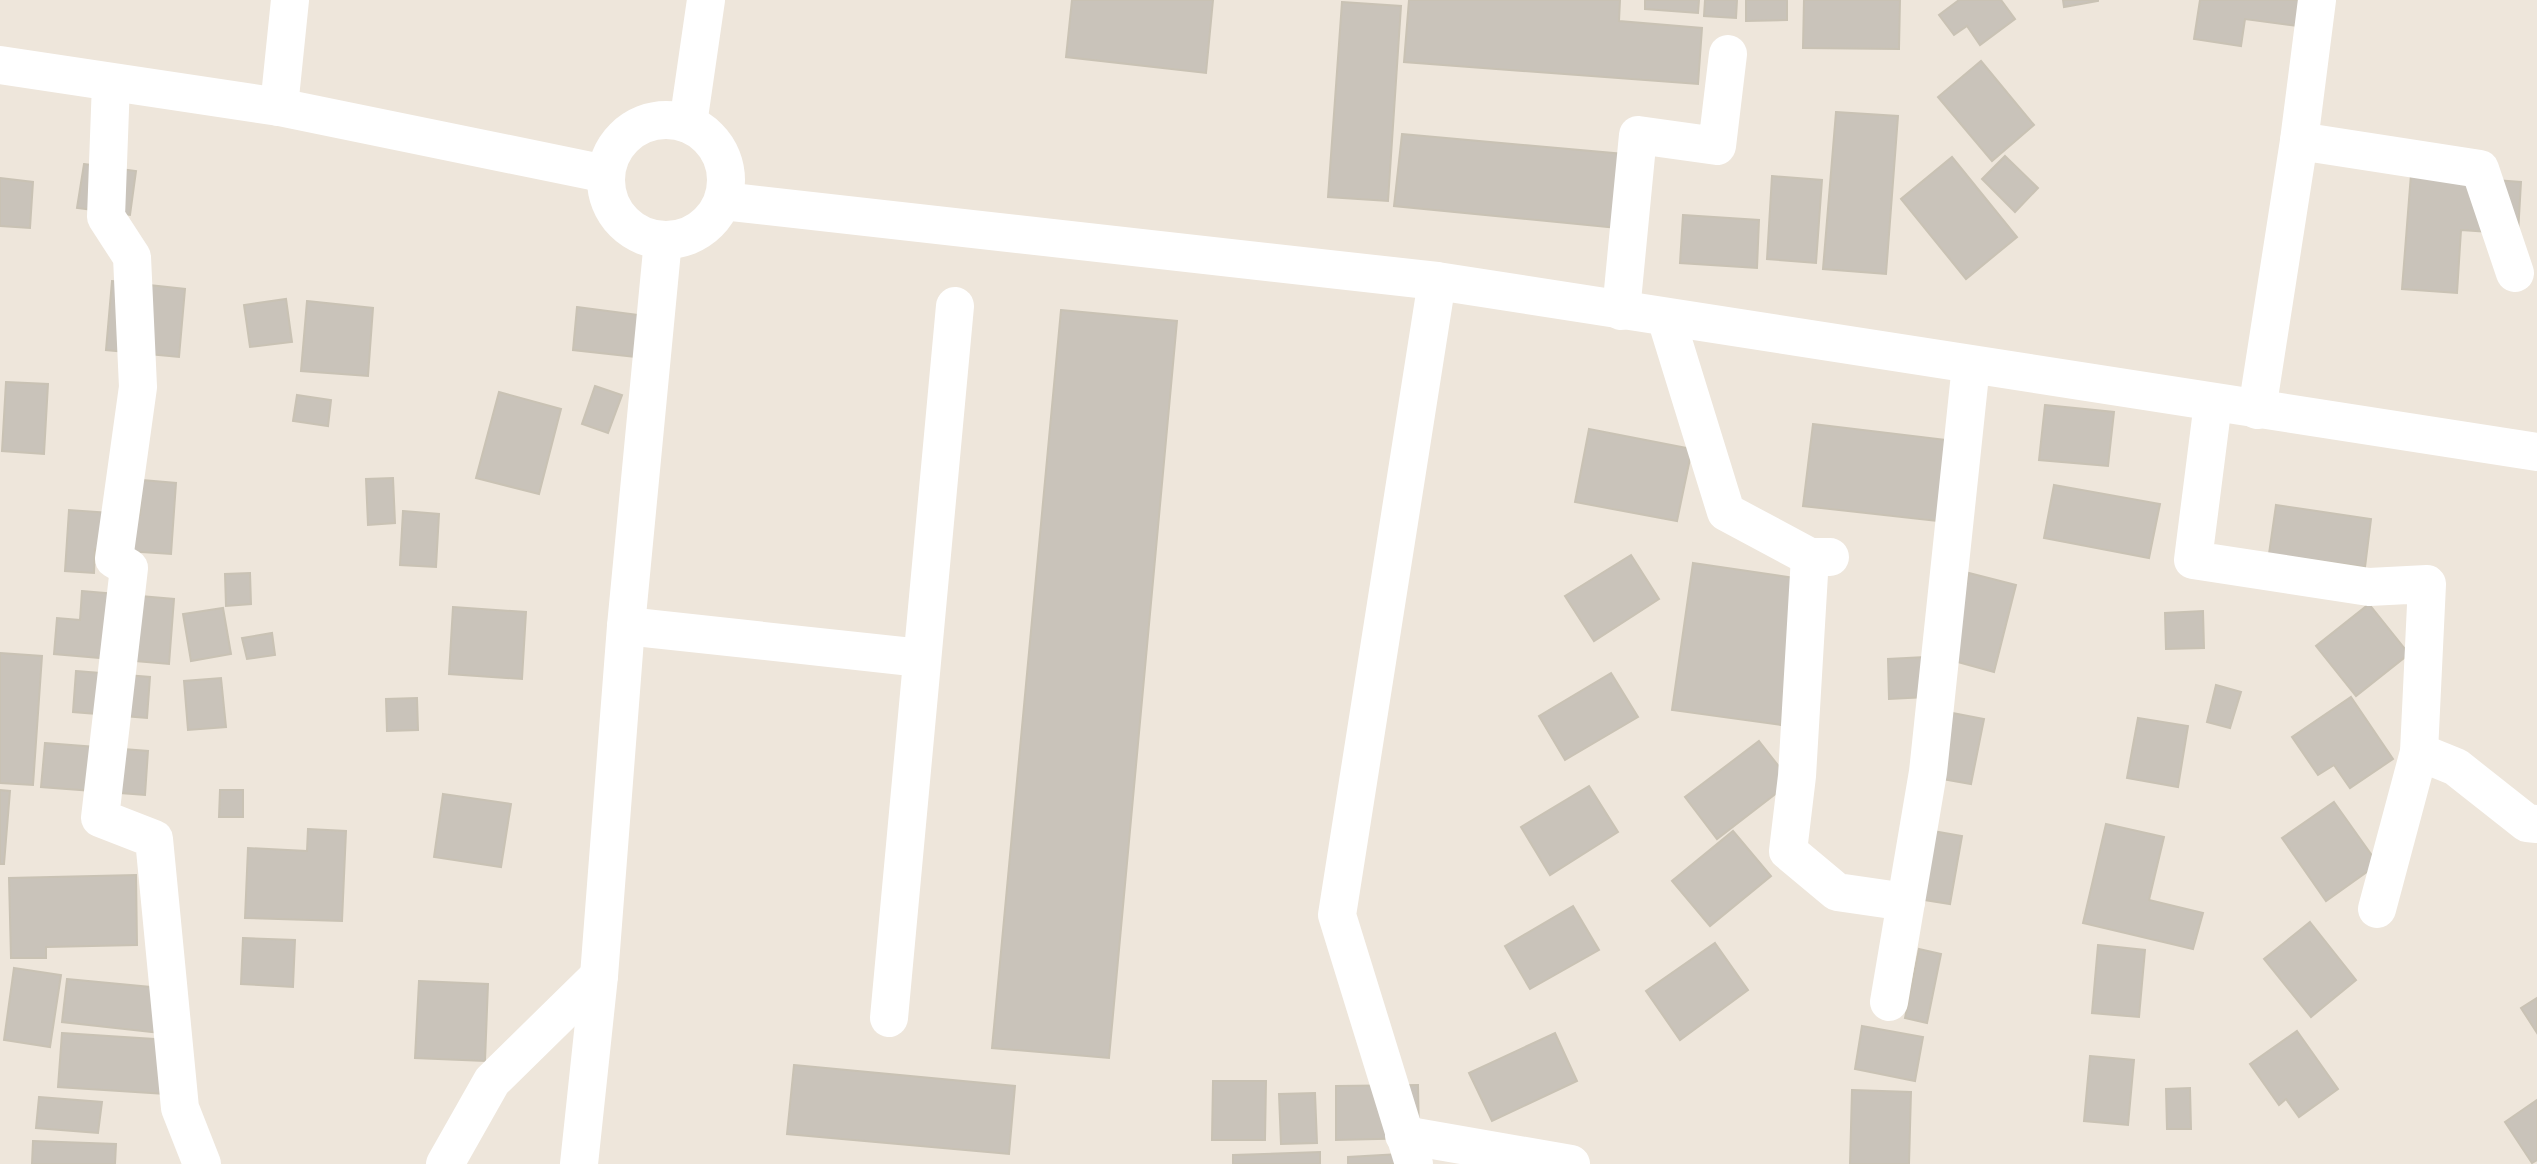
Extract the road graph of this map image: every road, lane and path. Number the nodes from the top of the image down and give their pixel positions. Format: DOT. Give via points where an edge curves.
graph roads {
  1 [pos="290,0"];
  2 [pos="706,0"];
  3 [pos="2317,0"];
  4 [pos="1728,54"];
  5 [pos="0,65"];
  6 [pos="111,83"];
  7 [pos="279,107"];
  8 [pos="688,124"];
  9 [pos="2299,141"];
  10 [pos="607,174"];
  11 [pos="723,201"];
  12 [pos="663,240"];
  13 [pos="2515,273"];
  14 [pos="1437,281"];
  15 [pos="955,306"];
  16 [pos="1621,311"];
  17 [pos="1666,318"];
  18 [pos="1971,365"];
  19 [pos="2213,403"];
  20 [pos="2257,410"];
  21 [pos="2537,452"];
  22 [pos="626,625"];
  23 [pos="921,658"];
  24 [pos="2419,752"];
  25 [pos="2537,824"];
  26 [pos="1906,902"];
  27 [pos="2378,909"];
  28 [pos="599,976"];
  29 [pos="1889,1002"];
  30 [pos="889,1018"];
  31 [pos="1409,1149"];
  32 [pos="202,1164"];
  33 [pos="445,1164"];
  34 [pos="579,1164"];
  35 [pos="1571,1164"];
  1 -- 7 [label="street"];
  2 -- 8 [label="street"];
  3 -- 9 [label="street"];
  4 -- 16 [label="street" via="1717,146 1638,135"];
  5 -- 6 [label="street"];
  6 -- 7 [label="street"];
  6 -- 32 [label="street" via="106,217 132,257 138,387 114,559 129,568 100,818 154,839 180,1108"];
  7 -- 10 [label="street"];
  8 -- 10 [label="street" via="665,120 625,136 613,153"];
  8 -- 11 [label="street" via="708,137 721,156 727,178"];
  9 -- 13 [label="street" via="2480,169"];
  9 -- 20 [label="street"];
  10 -- 12 [label="street" via="607,194 614,211 644,237"];
  11 -- 12 [label="street" via="700,231"];
  11 -- 14 [label="street"];
  12 -- 22 [label="street"];
  14 -- 16 [label="street"];
  14 -- 31 [label="street" via="1337,915"];
  15 -- 23 [label="street"];
  16 -- 17 [label="street"];
  17 -- 18 [label="street"];
  17 -- 26 [label="street" via="1726,512 1820,557 1788,851 1838,892"];
  18 -- 19 [label="street"];
  18 -- 26 [label="street" via="1928,772"];
  19 -- 20 [label="street"];
  19 -- 24 [label="street" via="2193,560 2369,587 2427,584"];
  20 -- 21 [label="street"];
  22 -- 23 [label="street"];
  22 -- 28 [label="street"];
  23 -- 30 [label="street"];
  24 -- 25 [label="street" via="2456,767 2527,822"];
  24 -- 27 [label="street"];
  26 -- 29 [label="street"];
  28 -- 33 [label="street" via="492,1081"];
  28 -- 34 [label="street"];
  31 -- 35 [label="street"];
}
